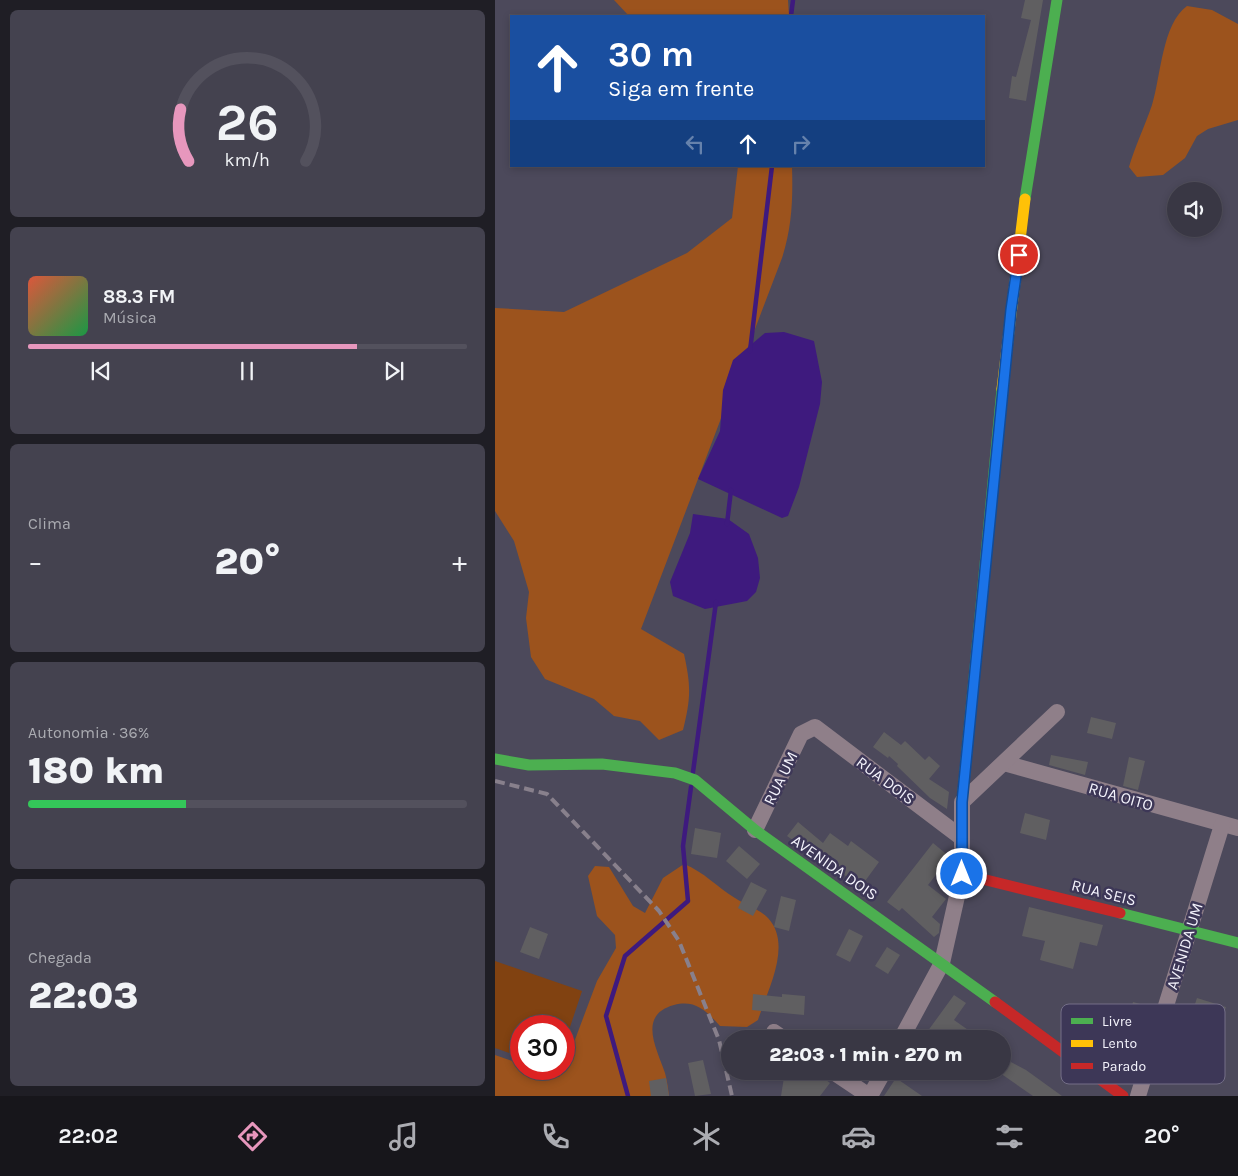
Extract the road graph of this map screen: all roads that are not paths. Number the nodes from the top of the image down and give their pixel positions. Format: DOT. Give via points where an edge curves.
graph roads {
  1 [pos="1057,0"];
  2 [pos="1057,712"];
  3 [pos="809,730"];
  4 [pos="495,759"];
  5 [pos="1004,763"];
  6 [pos="962,802"];
  7 [pos="1230,826"];
  8 [pos="755,830"];
  9 [pos="962,838"];
  10 [pos="962,874"];
  11 [pos="1189,930"];
  12 [pos="1238,944"];
  13 [pos="942,963"];
  14 [pos="1166,1004"];
  15 [pos="906,1030"];
  16 [pos="1061,1050"];
  17 [pos="846,1080"];
  18 [pos="879,1080"];
  19 [pos="1107,1084"];
  20 [pos="1142,1084"];
  21 [pos="870,1096"];
  22 [pos="1123,1096"];
  23 [pos="1138,1096"];
  1 -- 6 [label="street" via="1011,310"];
  2 -- 5 [label="street"];
  3 -- 8 [label="street, RUA UM" via="801,734"];
  3 -- 9 [label="street, RUA DOIS" via="815,727"];
  4 -- 8 [label="street, AVENIDA DOIS" via="529,765 602,764 690,778"];
  5 -- 6 [label="street"];
  5 -- 7 [label="street, RUA OITO"];
  6 -- 9 [label="street"];
  7 -- 11 [label="street, AVENIDA UM"];
  8 -- 13 [label="street, AVENIDA DOIS"];
  9 -- 10 [label="street"];
  10 -- 11 [label="street, RUA SEIS"];
  10 -- 13 [label="street"];
  11 -- 12 [label="street, RUA SEIS"];
  11 -- 14 [label="street, AVENIDA UM"];
  13 -- 15 [label="street"];
  13 -- 16 [label="street, AVENIDA DOIS"];
  17 -- 21 [label="street"];
  18 -- 21 [label="street"];
  19 -- 22 [label="street, AVENIDA DOIS"];
  20 -- 23 [label="street, AVENIDA UM"];
}
